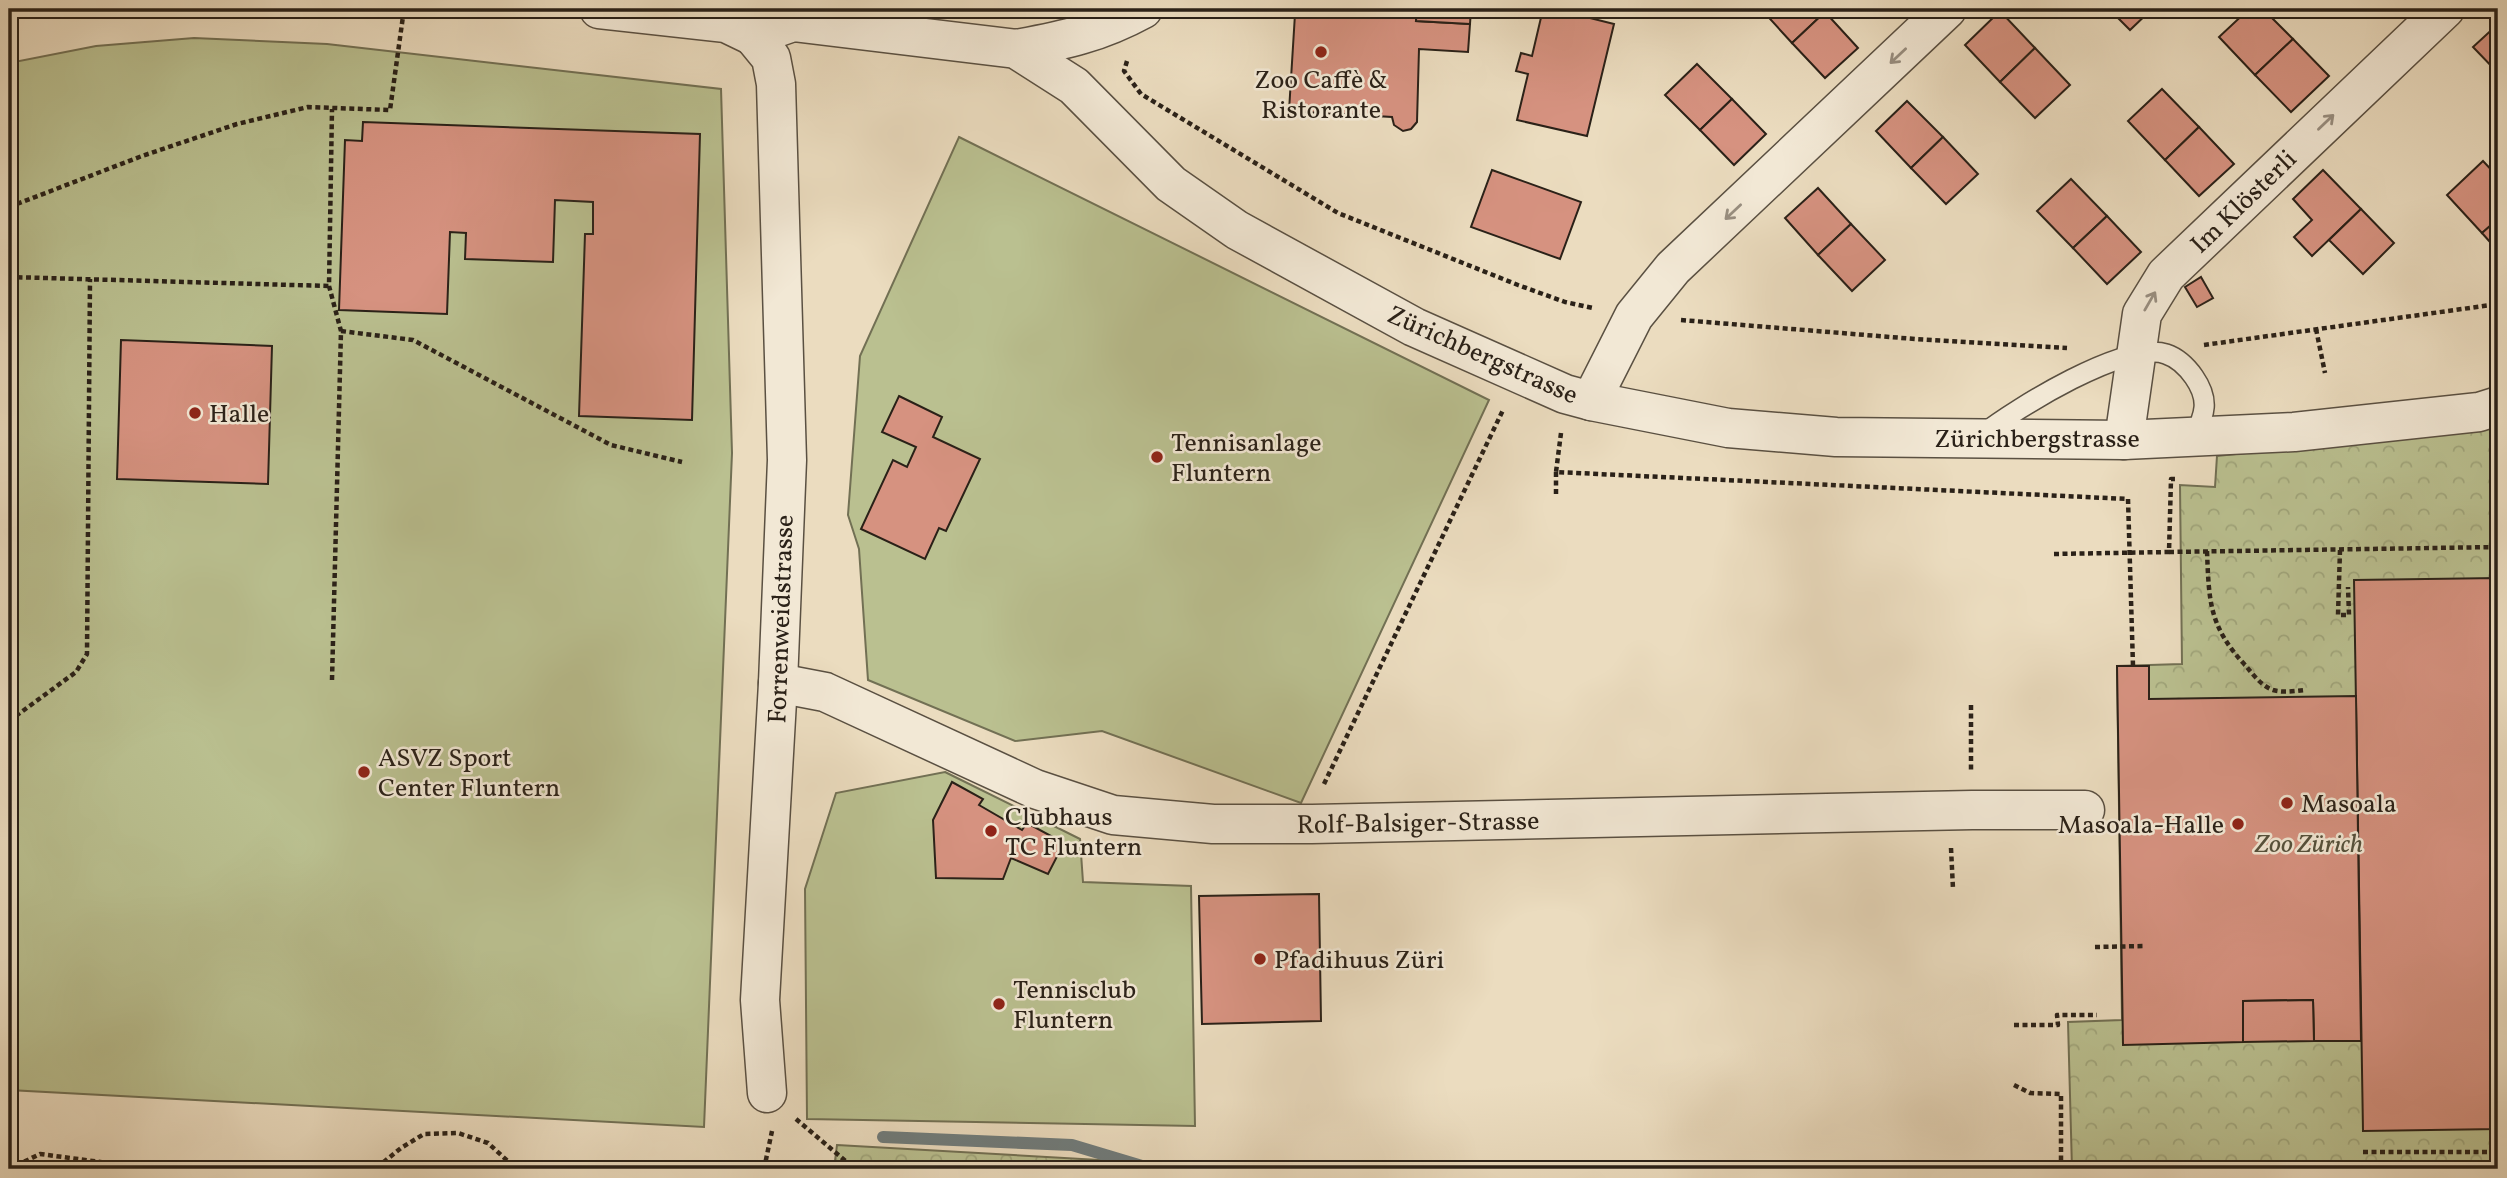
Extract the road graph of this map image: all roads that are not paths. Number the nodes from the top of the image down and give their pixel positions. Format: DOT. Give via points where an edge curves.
graph roads {
  1 [pos="599,9"];
  2 [pos="1143,9"];
  3 [pos="1948,9"];
  4 [pos="2445,9"];
  5 [pos="751,22"];
  6 [pos="1016,49"];
  7 [pos="2135,354"];
  8 [pos="1578,397"];
  9 [pos="2498,407"];
  10 [pos="2194,437"];
  11 [pos="1977,439"];
  12 [pos="2124,439"];
  13 [pos="778,684"];
  14 [pos="2085,810"];
  15 [pos="767,1093"];
  1 -- 5 [label="street"];
  2 -- 6 [label="street" via="1072,39"];
  3 -- 8 [label="street, one-way" via="1673,268"];
  7 -- 4 [label="street, Im Klösterli, one-way" via="2142,314 2166,275"];
  5 -- 6 [label="street, Zürichbergstrasse" via="793,22"];
  5 -- 13 [label="street, Forrenweidstrasse" via="771,58 776,84 787,460"];
  6 -- 8 [label="street, Zürichbergstrasse" via="1074,86 1171,184 1237,230 1413,327"];
  7 -- 10 [label="lane" via="2164,353 2187,366 2202,388 2205,414"];
  7 -- 11 [label="lane" via="2094,367 2015,411"];
  7 -- 12 [label="street, Im Klösterli"];
  8 -- 11 [label="street, Zürichbergstrasse" via="1728,428 1836,437"];
  9 -- 10 [label="street, Zürichbergstrasse" via="2294,432"];
  10 -- 12 [label="street, Zürichbergstrasse"];
  11 -- 12 [label="street, Zürichbergstrasse"];
  13 -- 14 [label="street, Rolf-Balsiger-Strasse" via="825,692 1035,789 1113,815 1213,824 1312,824"];
  13 -- 15 [label="street, Forrenweidstrasse" via="760,1000"];
}
